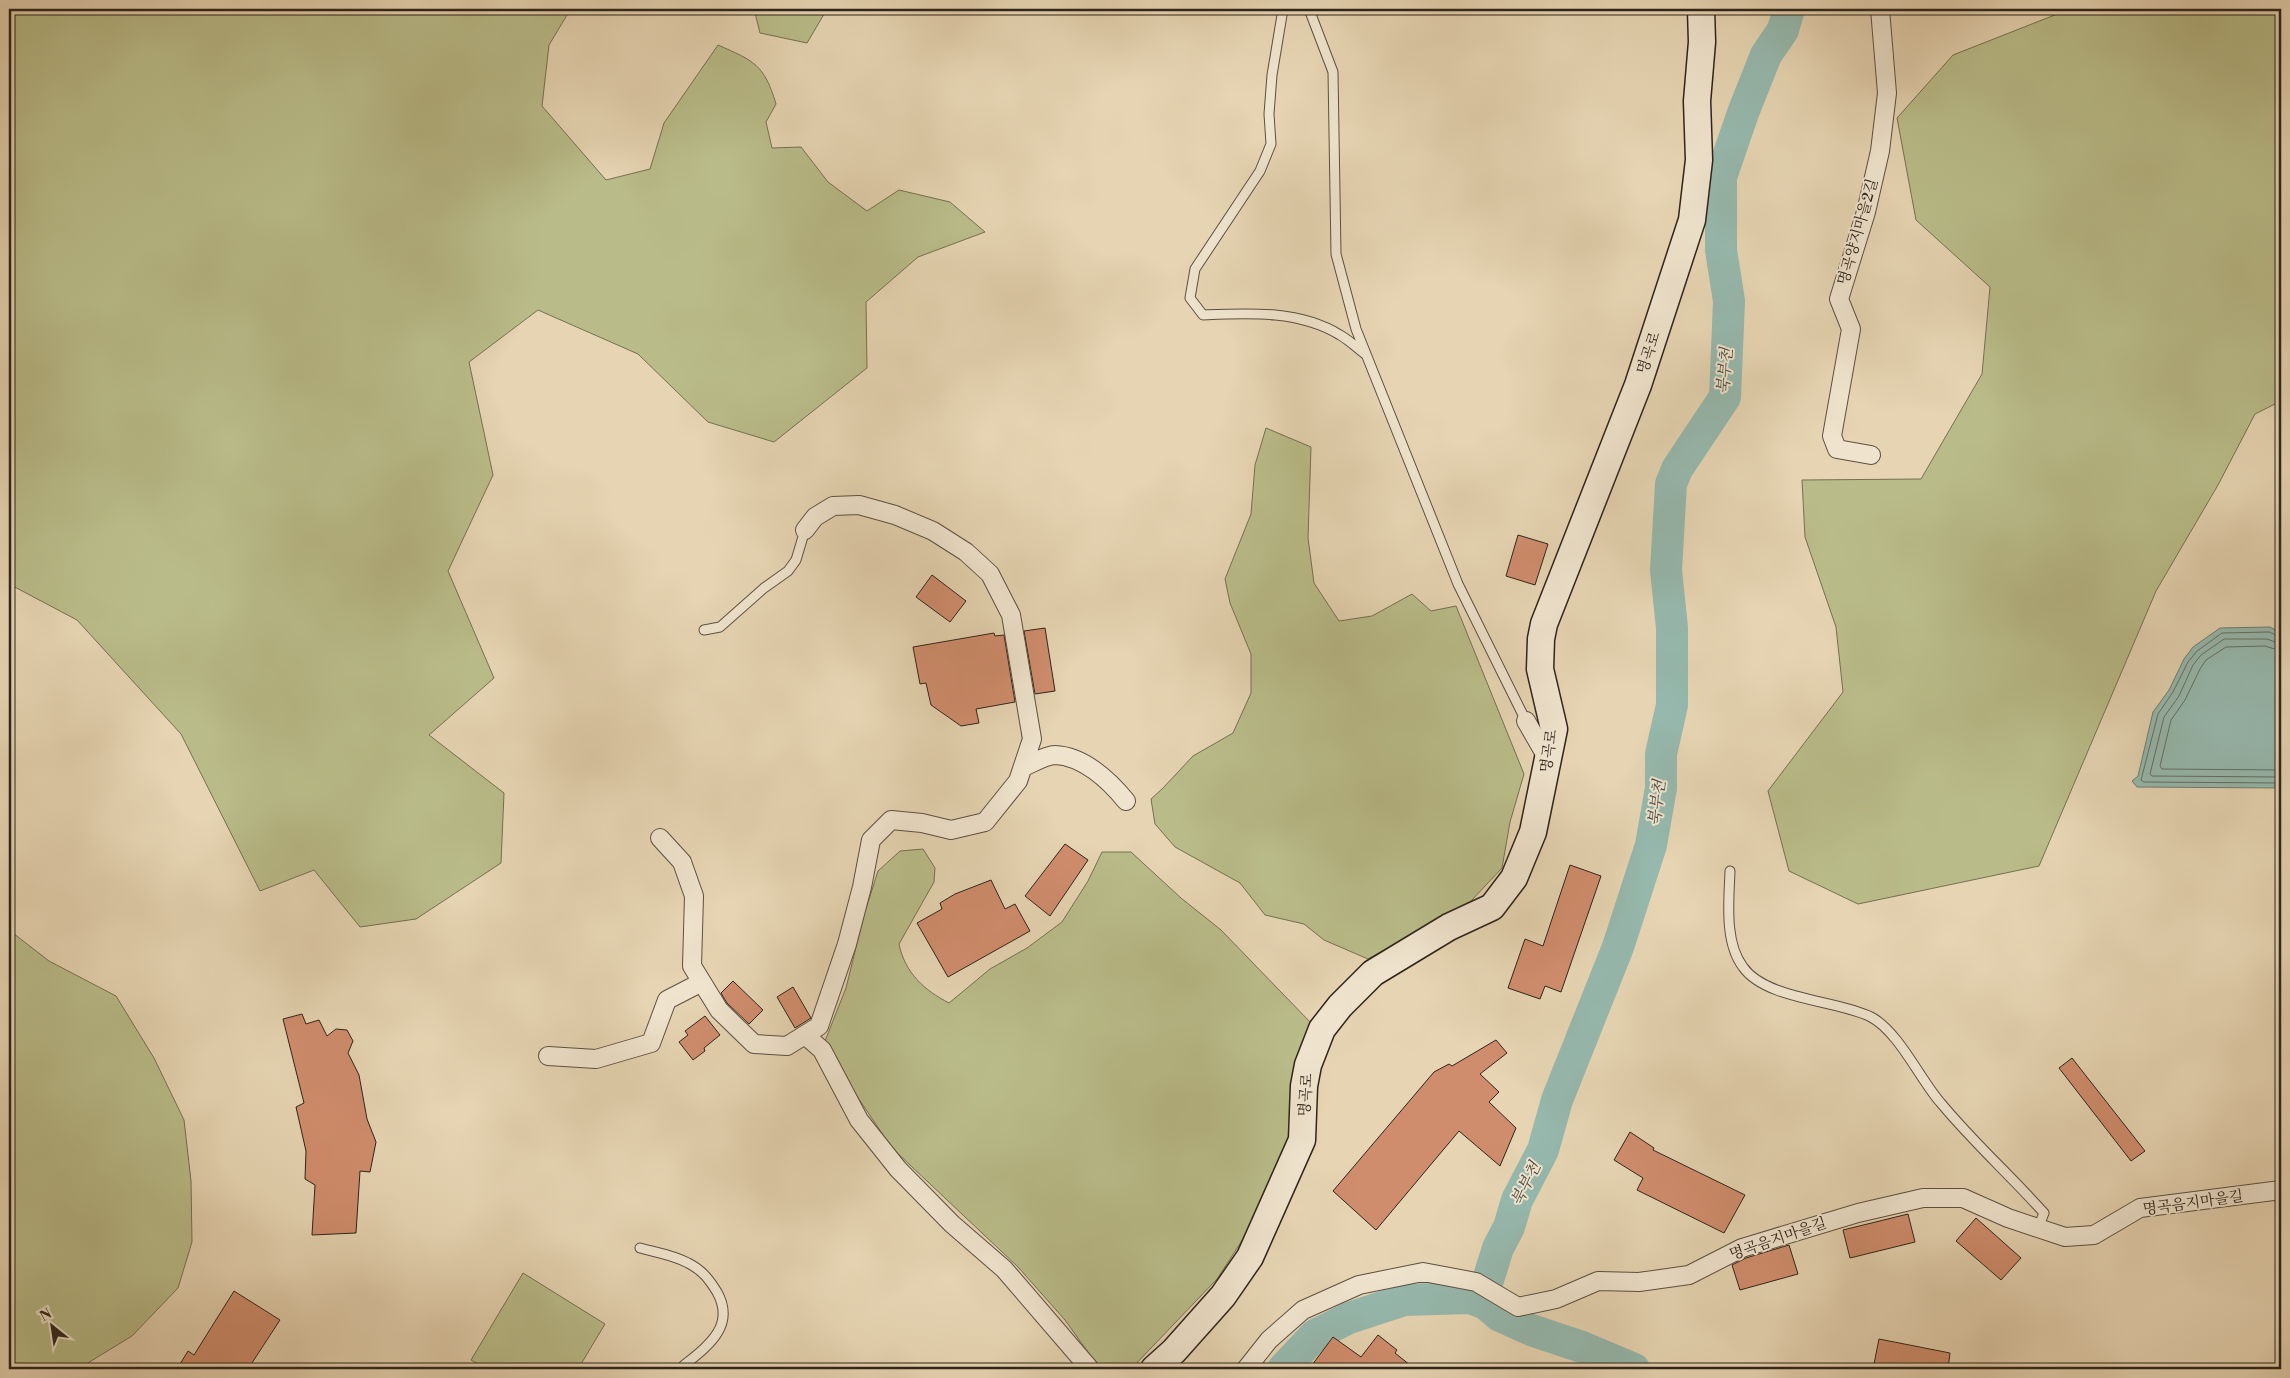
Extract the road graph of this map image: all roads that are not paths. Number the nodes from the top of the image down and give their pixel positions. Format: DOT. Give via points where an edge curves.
graph roads {
  1 [pos="1283,9"];
  2 [pos="1309,9"];
  3 [pos="1701,9"];
  4 [pos="1880,9"];
  5 [pos="1366,354"];
  6 [pos="1871,455"];
  7 [pos="805,530"];
  8 [pos="704,630"];
  9 [pos="1526,721"];
  10 [pos="1549,761"];
  11 [pos="1023,767"];
  12 [pos="1126,800"];
  13 [pos="660,838"];
  14 [pos="1730,871"];
  15 [pos="702,982"];
  16 [pos="805,1035"];
  17 [pos="548,1056"];
  18 [pos="2281,1190"];
  19 [pos="2038,1228"];
  20 [pos="640,1248"];
  21 [pos="683,1366"];
  22 [pos="1090,1369"];
  23 [pos="1154,1369"];
  24 [pos="1246,1369"];
  1 -- 5 [label="lane" via="1272,75 1271,144 1260,171 1195,269 1190,298 1203,315 1258,313 1306,320 1340,335"];
  2 -- 5 [label="lane" via="1333,72 1336,254"];
  3 -- 10 [label="main road, 명곡로" via="1697,101 1699,160 1692,220 1638,385 1544,624 1540,669 1554,728"];
  4 -- 6 [label="street, 명곡양지마을2길" via="1887,93 1880,151 1866,212 1839,299 1851,329 1832,436 1837,449"];
  5 -- 9 [label="lane" via="1458,584"];
  7 -- 8 [label="lane" via="796,560 788,571 720,627"];
  7 -- 11 [label="street" via="815,517 833,506 859,505 933,531 966,552 990,574 1011,616 1021,673 1032,739"];
  9 -- 10 [label="street"];
  10 -- 23 [label="main road, 명곡로" via="1525,855 1514,878 1492,908 1449,927 1373,973 1322,1029 1308,1066 1302,1140 1250,1256 1223,1296"];
  11 -- 12 [label="street" via="1054,755 1083,763 1114,786"];
  11 -- 16 [label="street" via="1018,781 985,822 951,830 891,820 871,840 847,944 832,991 819,1026"];
  13 -- 15 [label="street" via="682,862 694,896 692,966"];
  14 -- 19 [label="lane" via="1730,930 1743,967 1755,980 1806,1000 1862,1013 1888,1029 1938,1101 2044,1213"];
  15 -- 16 [label="street" via="719,1010 754,1044 788,1046"];
  15 -- 17 [label="street" via="667,1000 651,1043 596,1059"];
  16 -- 22 [label="street" via="822,1050 859,1120 898,1169 952,1224 1004,1270"];
  18 -- 19 [label="street, 명곡음지마을길" via="2140,1208 2094,1235 2065,1238"];
  19 -- 24 [label="street, 명곡음지마을길" via="1963,1198 1923,1198 1858,1213 1742,1248 1689,1275 1639,1282 1598,1281 1556,1299 1518,1307 1476,1282 1423,1272 1359,1285 1303,1310 1269,1340"];
  20 -- 21 [label="lane" via="687,1262 707,1276 724,1305 723,1324 706,1347"];
}
